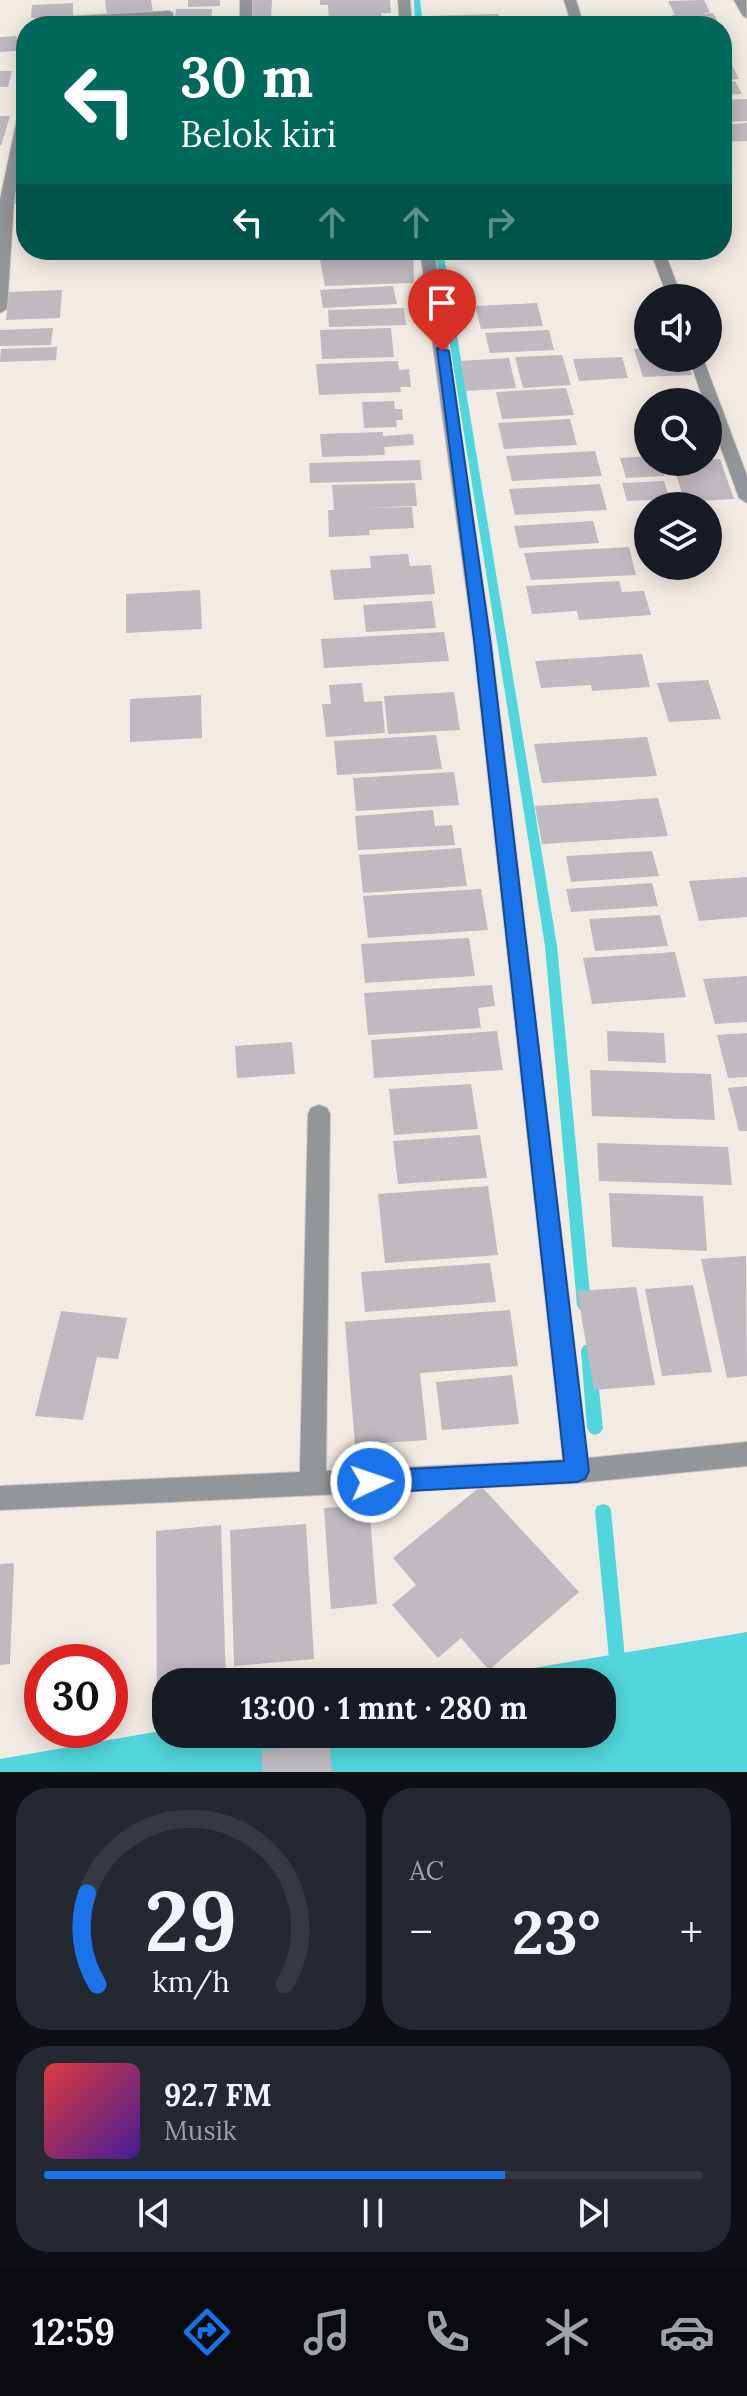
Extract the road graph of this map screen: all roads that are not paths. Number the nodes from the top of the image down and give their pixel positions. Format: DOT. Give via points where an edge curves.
graph roads {
  1 [pos="740,0"];
  2 [pos="747,14"];
  3 [pos="16,155"];
  4 [pos="428,260"];
  5 [pos="661,260"];
  6 [pos="670,284"];
  7 [pos="0,309"];
  8 [pos="701,372"];
  9 [pos="747,498"];
  10 [pos="319,1114"];
  11 [pos="747,1454"];
  12 [pos="577,1471"];
  13 [pos="313,1485"];
  14 [pos="0,1498"];
  1 -- 2 [label="street"];
  3 -- 7 [label="street" via="7,200"];
  4 -- 12 [label="street" via="482,639"];
  5 -- 6 [label="street"];
  8 -- 9 [label="street"];
  10 -- 13 [label="street"];
  11 -- 12 [label="street"];
  12 -- 13 [label="street"];
  13 -- 14 [label="street"];
}
